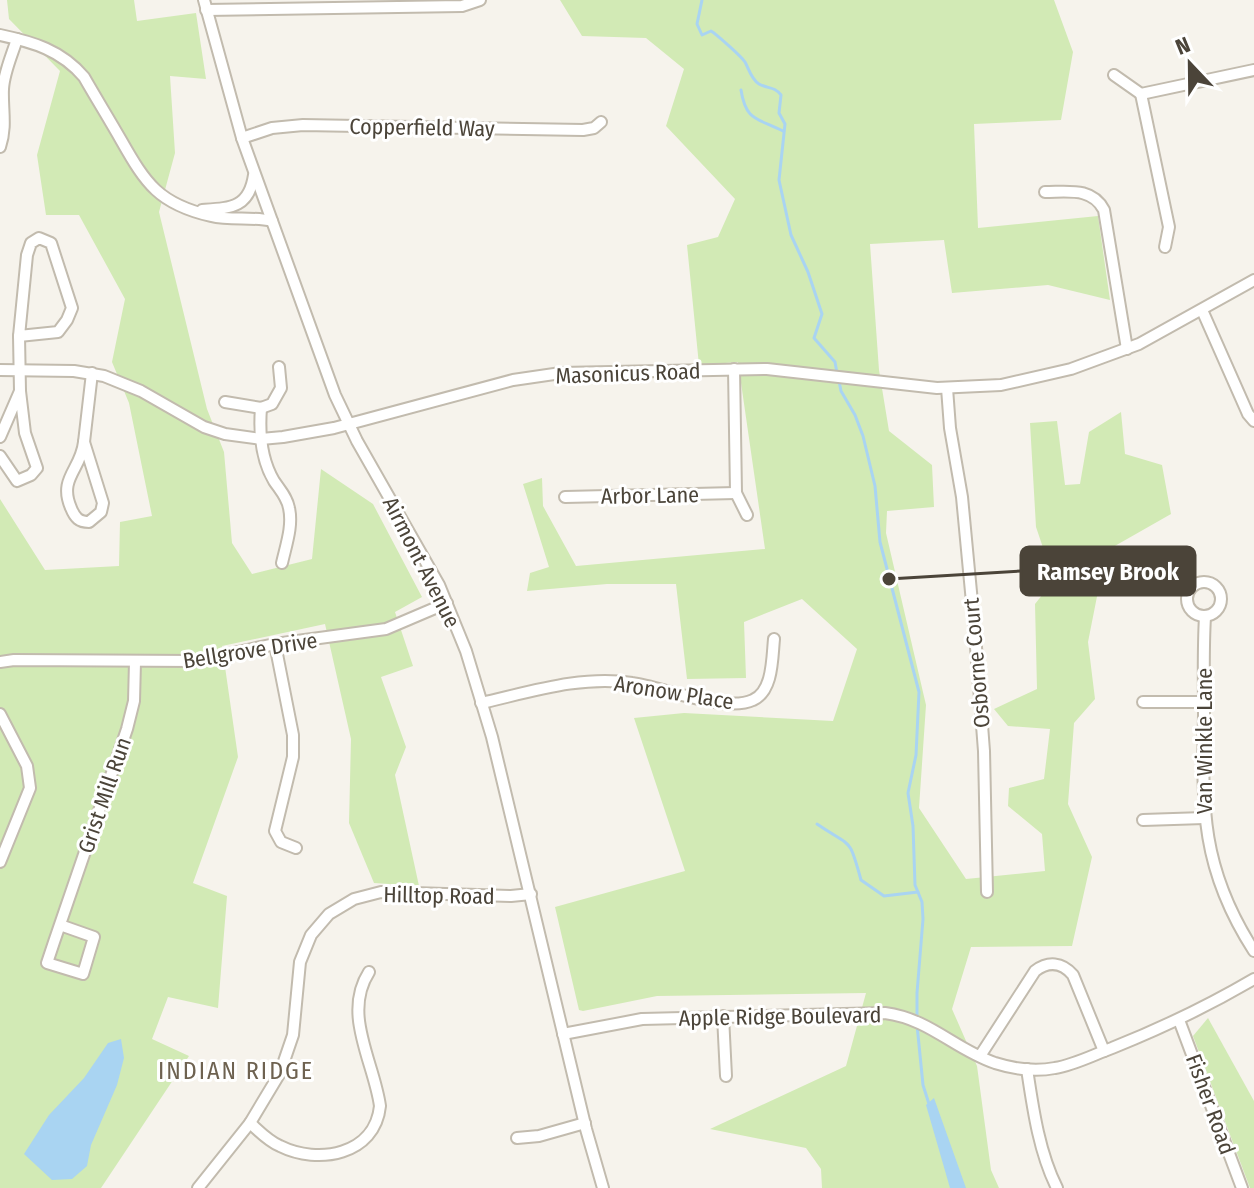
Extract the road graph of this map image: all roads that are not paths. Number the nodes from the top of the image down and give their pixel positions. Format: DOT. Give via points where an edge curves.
graph roads {
  1 [pos="480,0"];
  2 [pos="205,5"];
  3 [pos="0,35"];
  4 [pos="17,39"];
  5 [pos="1254,70"];
  6 [pos="1114,75"];
  7 [pos="2,78"];
  8 [pos="1141,94"];
  9 [pos="601,122"];
  10 [pos="242,138"];
  11 [pos="0,147"];
  12 [pos="254,173"];
  13 [pos="1045,192"];
  14 [pos="195,211"];
  15 [pos="272,221"];
  16 [pos="1165,247"];
  17 [pos="1254,280"];
  18 [pos="1202,310"];
  19 [pos="19,336"];
  20 [pos="1127,349"];
  21 [pos="279,367"];
  22 [pos="734,369"];
  23 [pos="0,370"];
  24 [pos="20,370"];
  25 [pos="92,373"];
  26 [pos="947,388"];
  27 [pos="20,391"];
  28 [pos="225,402"];
  29 [pos="261,408"];
  30 [pos="1254,421"];
  31 [pos="348,424"];
  32 [pos="0,437"];
  33 [pos="261,439"];
  34 [pos="84,442"];
  35 [pos="0,456"];
  36 [pos="736,493"];
  37 [pos="565,497"];
  38 [pos="747,515"];
  39 [pos="282,563"];
  40 [pos="447,603"];
  41 [pos="1205,617"];
  42 [pos="774,639"];
  43 [pos="275,644"];
  44 [pos="0,662"];
  45 [pos="135,662"];
  46 [pos="1143,702"];
  47 [pos="1204,702"];
  48 [pos="481,703"];
  49 [pos="0,714"];
  50 [pos="1204,818"];
  51 [pos="1143,820"];
  52 [pos="296,848"];
  53 [pos="0,862"];
  54 [pos="987,892"];
  55 [pos="531,894"];
  56 [pos="60,925"];
  57 [pos="1254,951"];
  58 [pos="369,972"];
  59 [pos="1254,979"];
  60 [pos="723,1016"];
  61 [pos="1179,1020"];
  62 [pos="563,1034"];
  63 [pos="1104,1051"];
  64 [pos="980,1056"];
  65 [pos="1027,1069"];
  66 [pos="726,1076"];
  67 [pos="250,1123"];
  68 [pos="585,1123"];
  69 [pos="517,1138"];
  70 [pos="198,1188"];
  71 [pos="603,1188"];
  72 [pos="1057,1188"];
  73 [pos="1242,1188"];
  1 -- 2 [label="street" via="462,6"];
  2 -- 10 [label="street, Airmont Avenue"];
  3 -- 4 [label="street"];
  4 -- 7 [label="street"];
  4 -- 14 [label="street" via="53,51 75,67 147,183"];
  5 -- 8 [label="street"];
  6 -- 8 [label="street"];
  7 -- 11 [label="street" via="6,125"];
  8 -- 16 [label="street" via="1169,227"];
  9 -- 10 [label="street, Copperfield Way" via="583,130 303,125"];
  10 -- 12 [label="street, Airmont Avenue"];
  12 -- 14 [label="street" via="247,198 226,209"];
  12 -- 15 [label="street, Airmont Avenue"];
  13 -- 20 [label="street" via="1090,195 1104,210"];
  14 -- 15 [label="street"];
  15 -- 31 [label="street, Airmont Avenue"];
  17 -- 18 [label="street, Masonicus Road"];
  18 -- 20 [label="street, Masonicus Road"];
  18 -- 30 [label="street"];
  19 -- 19 [label="street" via="58,332 71,314 51,243 45,239 34,240 28,248"];
  19 -- 24 [label="street"];
  20 -- 26 [label="street, Masonicus Road" via="1036,378"];
  21 -- 29 [label="street" via="279,396"];
  22 -- 26 [label="street, Masonicus Road"];
  22 -- 31 [label="street, Masonicus Road" via="544,376"];
  22 -- 36 [label="street"];
  23 -- 24 [label="street, Masonicus Road"];
  24 -- 25 [label="street, Masonicus Road"];
  24 -- 27 [label="street"];
  25 -- 33 [label="street, Masonicus Road" via="133,387 204,427"];
  25 -- 34 [label="street"];
  26 -- 54 [label="street, Osborne Court" via="975,634"];
  27 -- 32 [label="street"];
  27 -- 35 [label="street" via="25,433 37,468 17,481"];
  28 -- 29 [label="street"];
  29 -- 33 [label="street"];
  31 -- 33 [label="street, Masonicus Road"];
  31 -- 40 [label="street, Airmont Avenue"];
  33 -- 39 [label="street" via="268,467 289,507"];
  34 -- 34 [label="street" via="65,491 74,515 89,522 103,503"];
  36 -- 37 [label="street, Arbor Lane"];
  36 -- 38 [label="street"];
  40 -- 43 [label="street, Bellgrove Drive" via="386,629"];
  40 -- 48 [label="street, Airmont Avenue"];
  41 -- 47 [label="street, Van Winkle Lane"];
  42 -- 48 [label="street, Aronow Place" via="766,688 750,702 719,702 606,681"];
  43 -- 45 [label="street, Bellgrove Drive" via="196,661"];
  43 -- 52 [label="street" via="293,757 275,831 281,842"];
  44 -- 45 [label="street, Bellgrove Drive"];
  45 -- 56 [label="street, Grist Mill Run" via="127,729"];
  46 -- 47 [label="street"];
  47 -- 50 [label="street, Van Winkle Lane"];
  48 -- 55 [label="street, Airmont Avenue"];
  49 -- 53 [label="street" via="27,766 30,788"];
  50 -- 51 [label="street"];
  50 -- 57 [label="street, Van Winkle Lane" via="1220,885"];
  55 -- 62 [label="street, Airmont Avenue"];
  55 -- 67 [label="street, Hilltop Road" via="381,892 354,899 329,914 305,948 287,1054"];
  56 -- 56 [label="street, Grist Mill Run" via="94,937 83,974 47,963"];
  58 -- 67 [label="street" via="358,1001 380,1106 370,1135 345,1151 304,1153 280,1146"];
  59 -- 61 [label="street, Apple Ridge Boulevard"];
  60 -- 62 [label="street, Apple Ridge Boulevard" via="642,1019"];
  60 -- 64 [label="street, Apple Ridge Boulevard" via="900,1015"];
  60 -- 66 [label="street"];
  61 -- 63 [label="street, Apple Ridge Boulevard"];
  61 -- 73 [label="street, Fisher Road"];
  62 -- 68 [label="street, Airmont Avenue"];
  63 -- 64 [label="street" via="1073,975 1055,964 1035,971"];
  63 -- 65 [label="street, Apple Ridge Boulevard" via="1055,1068"];
  64 -- 65 [label="street, Apple Ridge Boulevard"];
  65 -- 72 [label="street"];
  67 -- 70 [label="street, Hilltop Road"];
  68 -- 69 [label="street"];
  68 -- 71 [label="street, Airmont Avenue"];
}
